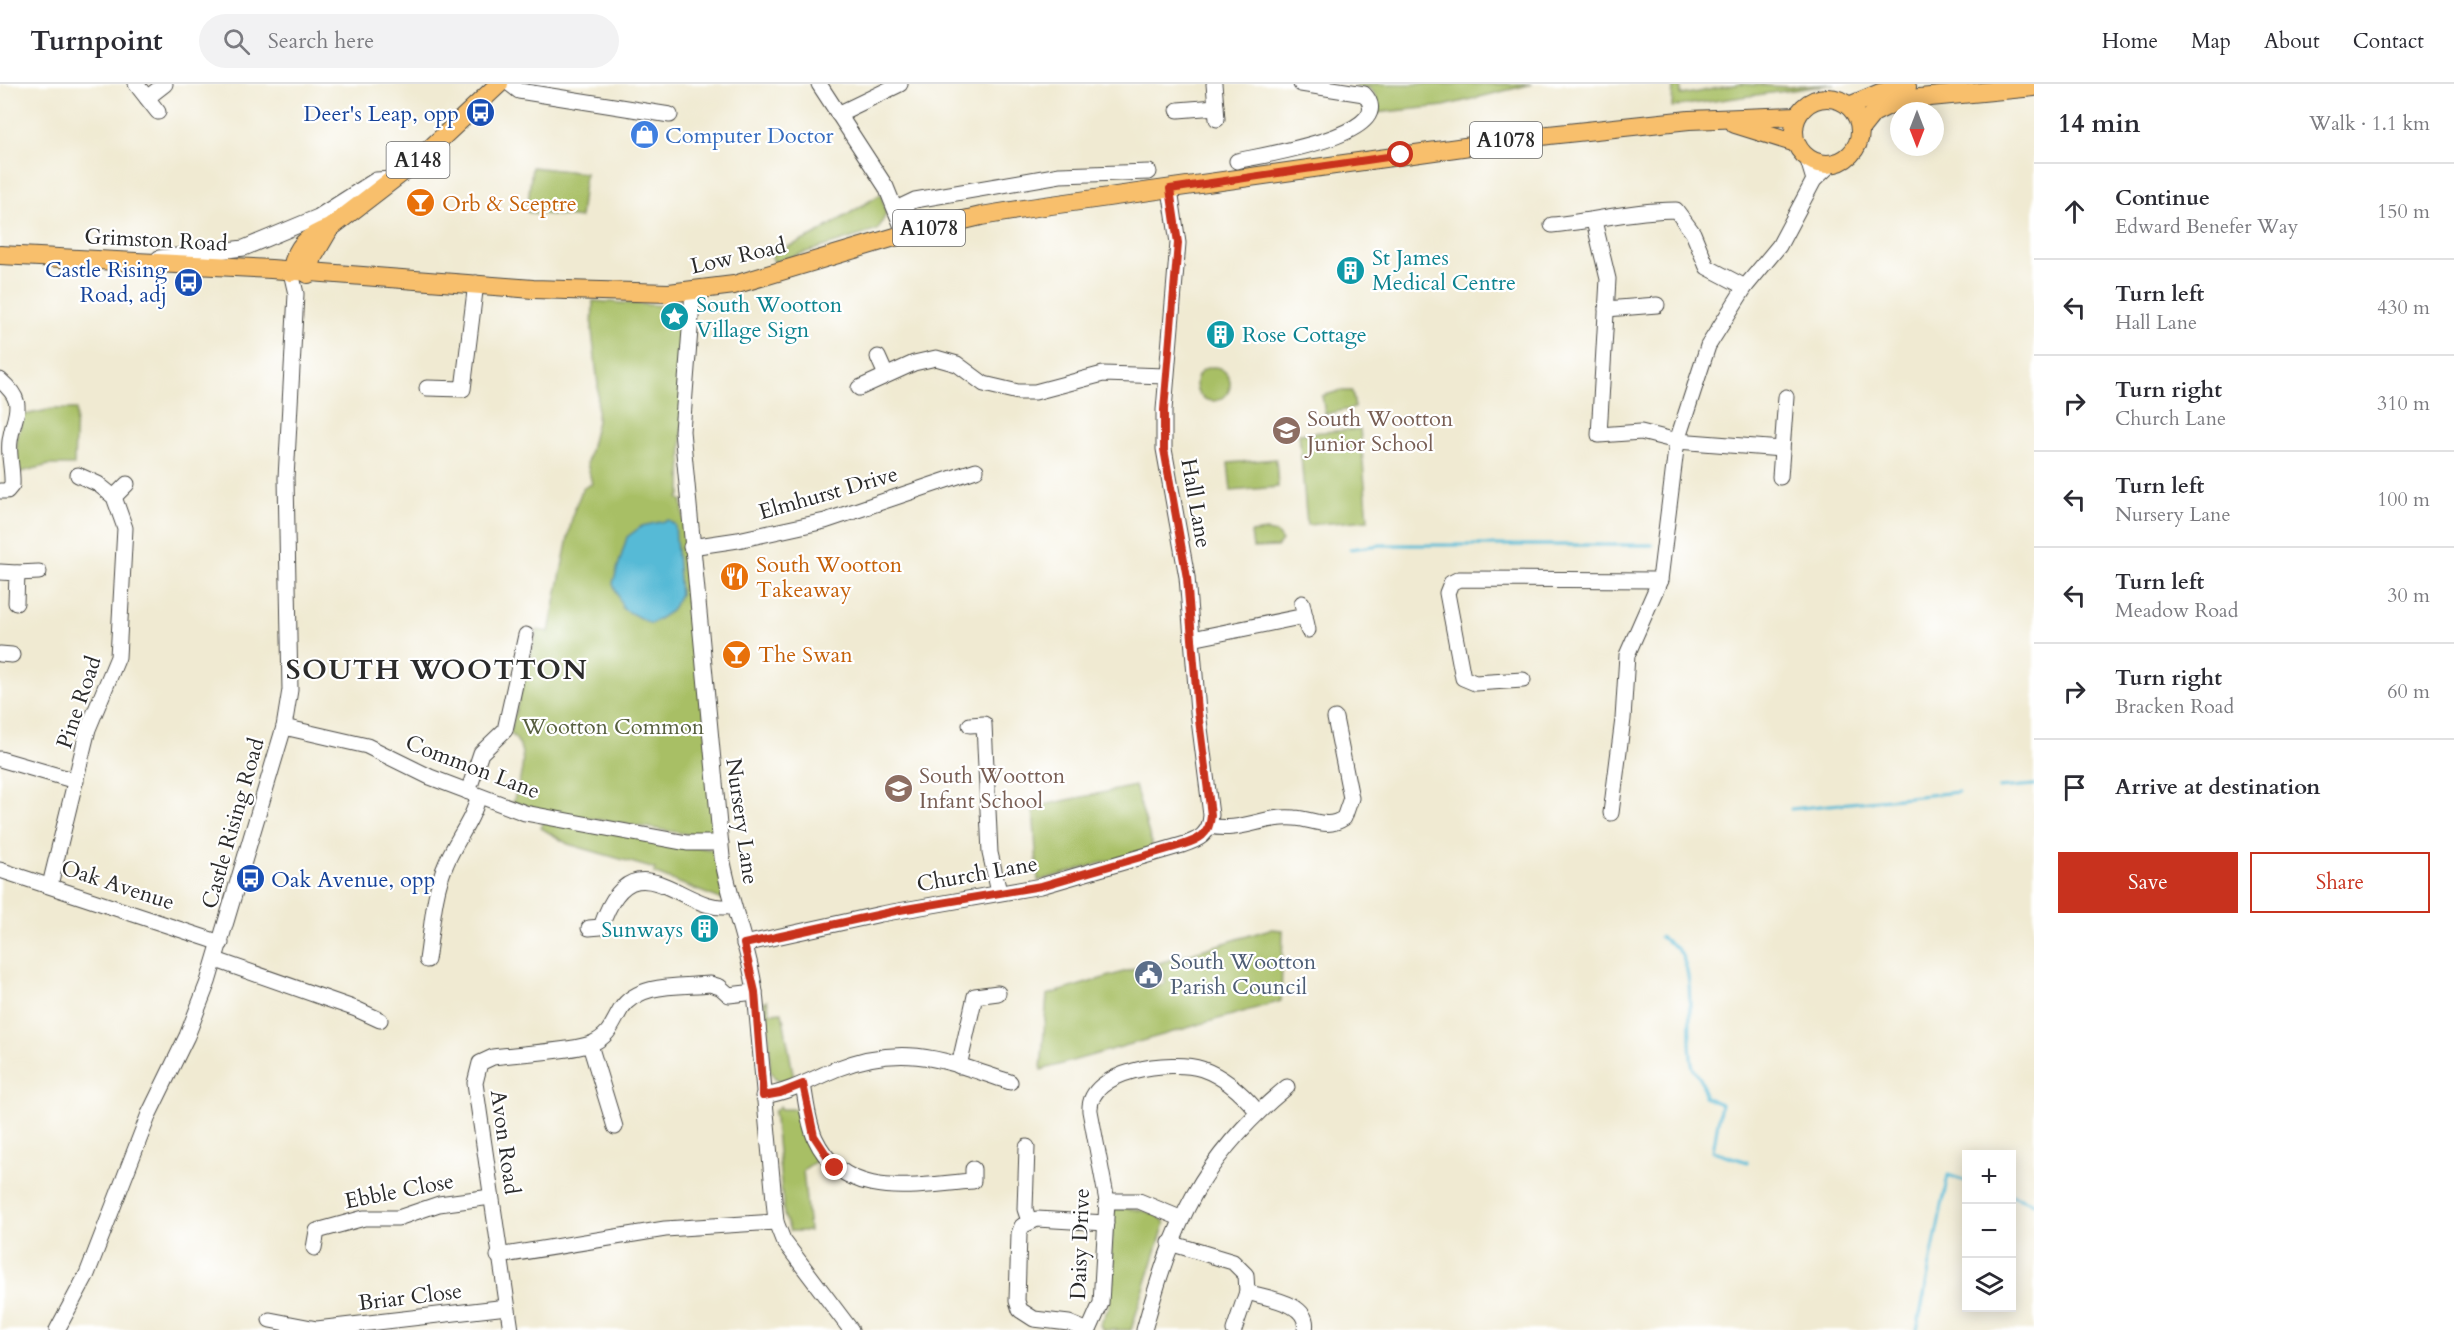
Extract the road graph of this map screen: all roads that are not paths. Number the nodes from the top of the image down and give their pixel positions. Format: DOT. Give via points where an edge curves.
graph roads {
  1 [pos="136,84"];
  2 [pos="165,84"];
  3 [pos="499,84"];
  4 [pos="510,84"];
  5 [pos="819,84"];
  6 [pos="900,84"];
  7 [pos="1214,84"];
  8 [pos="1301,84"];
  9 [pos="1927,84"];
  10 [pos="2034,87"];
  11 [pos="147,98"];
  12 [pos="1849,106"];
  13 [pos="1178,110"];
  14 [pos="158,112"];
  15 [pos="838,114"];
  16 [pos="670,115"];
  17 [pos="1797,116"];
  18 [pos="1689,120"];
  19 [pos="1861,128"];
  20 [pos="1801,150"];
  21 [pos="1237,161"];
  22 [pos="1831,164"];
  23 [pos="1142,175"];
  24 [pos="393,179"];
  25 [pos="1814,180"];
  26 [pos="1170,189"];
  27 [pos="896,209"];
  28 [pos="1594,221"];
  29 [pos="1552,225"];
  30 [pos="905,234"];
  31 [pos="0,255"];
  32 [pos="152,263"];
  33 [pos="300,273"];
  34 [pos="476,283"];
  35 [pos="1745,287"];
  36 [pos="693,292"];
  37 [pos="1657,305"];
  38 [pos="1606,309"];
  39 [pos="878,357"];
  40 [pos="885,375"];
  41 [pos="1166,376"];
  42 [pos="0,380"];
  43 [pos="427,388"];
  44 [pos="859,388"];
  45 [pos="1786,397"];
  46 [pos="1677,441"];
  47 [pos="1782,449"];
  48 [pos="976,470"];
  49 [pos="78,475"];
  50 [pos="1780,477"];
  51 [pos="127,484"];
  52 [pos="0,491"];
  53 [pos="114,497"];
  54 [pos="691,548"];
  55 [pos="0,572"];
  56 [pos="39,572"];
  57 [pos="17,573"];
  58 [pos="1660,580"];
  59 [pos="16,603"];
  60 [pos="1305,616"];
  61 [pos="526,635"];
  62 [pos="1192,639"];
  63 [pos="1523,680"];
  64 [pos="1335,718"];
  65 [pos="983,724"];
  66 [pos="284,727"];
  67 [pos="0,759"];
  68 [pos="76,781"];
  69 [pos="473,794"];
  70 [pos="1611,813"];
  71 [pos="1210,826"];
  72 [pos="721,843"];
  73 [pos="0,870"];
  74 [pos="50,885"];
  75 [pos="999,892"];
  76 [pos="732,906"];
  77 [pos="589,928"];
  78 [pos="221,943"];
  79 [pos="744,944"];
  80 [pos="216,960"];
  81 [pos="427,960"];
  82 [pos="755,992"];
  83 [pos="998,993"];
  84 [pos="380,1020"];
  85 [pos="590,1045"];
  86 [pos="959,1066"];
  87 [pos="1010,1082"];
  88 [pos="803,1084"];
  89 [pos="1287,1087"];
  90 [pos="763,1096"];
  91 [pos="1257,1111"];
  92 [pos="614,1128"];
  93 [pos="1027,1147"];
  94 [pos="974,1182"];
  95 [pos="491,1197"];
  96 [pos="1107,1201"];
  97 [pos="1180,1218"];
  98 [pos="1029,1221"];
  99 [pos="776,1222"];
  100 [pos="1106,1222"];
  101 [pos="1170,1243"];
  102 [pos="314,1248"];
  103 [pos="498,1256"];
  104 [pos="1246,1292"];
  105 [pos="507,1307"];
  106 [pos="1024,1323"];
  107 [pos="278,1324"];
  108 [pos="57,1330"];
  109 [pos="511,1330"];
  110 [pos="851,1330"];
  111 [pos="1088,1330"];
  112 [pos="1144,1330"];
  113 [pos="1234,1330"];
  114 [pos="1305,1330"];
  1 -- 11 [label="street"];
  2 -- 11 [label="street"];
  3 -- 24 [label="main road, A148"];
  4 -- 16 [label="street" via="519,91"];
  5 -- 15 [label="street"];
  6 -- 15 [label="street"];
  7 -- 13 [label="street" via="1216,113"];
  8 -- 21 [label="street" via="1364,94 1369,101 1368,113 1357,128 1335,138"];
  9 -- 12 [label="main road" via="1880,93"];
  10 -- 19 [label="main road" via="1899,100 1873,113"];
  11 -- 14 [label="street"];
  12 -- 17 [label="main road" via="1840,100 1820,98"];
  12 -- 19 [label="main road"];
  15 -- 27 [label="street" via="876,170"];
  17 -- 18 [label="main road, A1078"];
  17 -- 20 [label="main road" via="1794,126"];
  18 -- 20 [label="main road, A1078" via="1744,125"];
  18 -- 26 [label="main road, A1078" via="1520,138"];
  19 -- 22 [label="main road" via="1854,151"];
  20 -- 22 [label="main road, A1078" via="1814,161"];
  20 -- 25 [label="street"];
  22 -- 25 [label="street"];
  23 -- 27 [label="street" via="1061,178 976,196 915,200"];
  24 -- 32 [label="street" via="376,180 318,217 244,248 162,256"];
  24 -- 33 [label="main road, A148" via="330,228"];
  25 -- 35 [label="street" via="1779,246"];
  26 -- 30 [label="main road, Low Road / A1078" via="981,216"];
  26 -- 41 [label="street, Hall Lane" via="1178,243"];
  27 -- 30 [label="street"];
  28 -- 29 [label="street"];
  28 -- 35 [label="street" via="1644,210 1676,210 1693,233 1707,267"];
  28 -- 38 [label="street" via="1608,279"];
  30 -- 36 [label="main road, Low Road / A1078" via="734,285"];
  31 -- 32 [label="main road, Grimston Road"];
  32 -- 33 [label="main road, Grimston Road"];
  33 -- 34 [label="main road, Low Road / A1078"];
  33 -- 66 [label="street, Castle Rising Road" via="286,478 290,690"];
  34 -- 36 [label="main road, Low Road / A1078" via="533,289"];
  34 -- 43 [label="street" via="463,389"];
  35 -- 46 [label="street" via="1708,346"];
  36 -- 54 [label="street, Nursery Lane" via="682,431"];
  37 -- 38 [label="street"];
  38 -- 46 [label="street" via="1596,435 1641,432"];
  39 -- 40 [label="street"];
  40 -- 41 [label="street" via="936,358 957,364 993,388 1025,393 1108,373"];
  40 -- 44 [label="street"];
  41 -- 62 [label="street, Hall Lane" via="1164,449 1184,558"];
  42 -- 52 [label="street" via="15,395 18,416 10,440 12,485 7,491"];
  45 -- 47 [label="street"];
  46 -- 47 [label="street"];
  46 -- 58 [label="street"];
  47 -- 50 [label="street"];
  48 -- 54 [label="street, Elmhurst Drive" via="825,521"];
  49 -- 53 [label="street"];
  51 -- 53 [label="street"];
  53 -- 68 [label="street, Pine Road" via="124,528 118,657 88,729"];
  54 -- 72 [label="street, Nursery Lane"];
  55 -- 57 [label="street"];
  56 -- 57 [label="street"];
  57 -- 59 [label="street"];
  58 -- 63 [label="street" via="1459,579 1450,583 1447,593 1463,678 1475,683"];
  58 -- 70 [label="street" via="1627,655"];
  60 -- 62 [label="street"];
  61 -- 69 [label="street" via="505,730 481,753"];
  62 -- 71 [label="street, Hall Lane"];
  64 -- 71 [label="street" via="1351,798 1344,818 1330,825 1295,818 1230,829"];
  65 -- 75 [label="street" via="990,853"];
  66 -- 69 [label="street, Common Lane" via="367,746"];
  66 -- 78 [label="street, Castle Rising Road"];
  67 -- 68 [label="street"];
  68 -- 74 [label="street, Pine Road"];
  69 -- 72 [label="street, Common Lane" via="545,818 687,843"];
  69 -- 81 [label="street" via="476,806 440,881"];
  71 -- 75 [label="street, Church Lane" via="1203,836 1182,845 1041,886"];
  72 -- 76 [label="street, Nursery Lane"];
  73 -- 74 [label="street, Oak Avenue"];
  74 -- 78 [label="street, Oak Avenue"];
  75 -- 79 [label="street, Church Lane"];
  76 -- 77 [label="street" via="715,908 677,889 650,880 639,881 621,890 607,908 601,927"];
  76 -- 79 [label="street, Nursery Lane"];
  78 -- 80 [label="street, Castle Rising Road"];
  79 -- 82 [label="street, Nursery Lane"];
  80 -- 84 [label="street"];
  80 -- 108 [label="street, Castle Rising Road" via="187,1036 149,1114 95,1257"];
  82 -- 85 [label="street" via="729,994 710,984 639,992 621,1008 612,1029"];
  82 -- 90 [label="street, Nursery Lane"];
  83 -- 86 [label="street" via="975,991"];
  85 -- 92 [label="street"];
  85 -- 95 [label="street, Avon Road" via="480,1062 475,1083"];
  86 -- 87 [label="street"];
  86 -- 88 [label="street" via="902,1053 880,1055"];
  88 -- 90 [label="street"];
  88 -- 94 [label="street" via="814,1136 828,1159 845,1176 884,1186"];
  89 -- 91 [label="street"];
  90 -- 99 [label="street, Nursery Lane"];
  91 -- 96 [label="street, Daisy Drive" via="1229,1083 1201,1068 1152,1066 1104,1084 1089,1102"];
  91 -- 97 [label="street" via="1213,1164"];
  93 -- 98 [label="street" via="1025,1209"];
  95 -- 102 [label="street, Ebble Close" via="440,1204 398,1218 364,1218 311,1230"];
  95 -- 103 [label="street, Avon Road"];
  96 -- 97 [label="street" via="1139,1201"];
  96 -- 100 [label="street, Daisy Drive"];
  97 -- 101 [label="street"];
  98 -- 100 [label="street"];
  98 -- 106 [label="street" via="1019,1234 1017,1301"];
  99 -- 103 [label="street" via="665,1229"];
  99 -- 110 [label="street, Nursery Lane" via="783,1240"];
  100 -- 111 [label="street, Daisy Drive" via="1101,1303"];
  101 -- 104 [label="street" via="1240,1266 1246,1275"];
  101 -- 112 [label="street"];
  103 -- 105 [label="street, Avon Road"];
  104 -- 113 [label="street"];
  104 -- 114 [label="street" via="1293,1306 1302,1314"];
  105 -- 107 [label="street, Briar Close" via="336,1328"];
  105 -- 109 [label="street, Avon Road"];
  106 -- 111 [label="street" via="1069,1323"];
}
